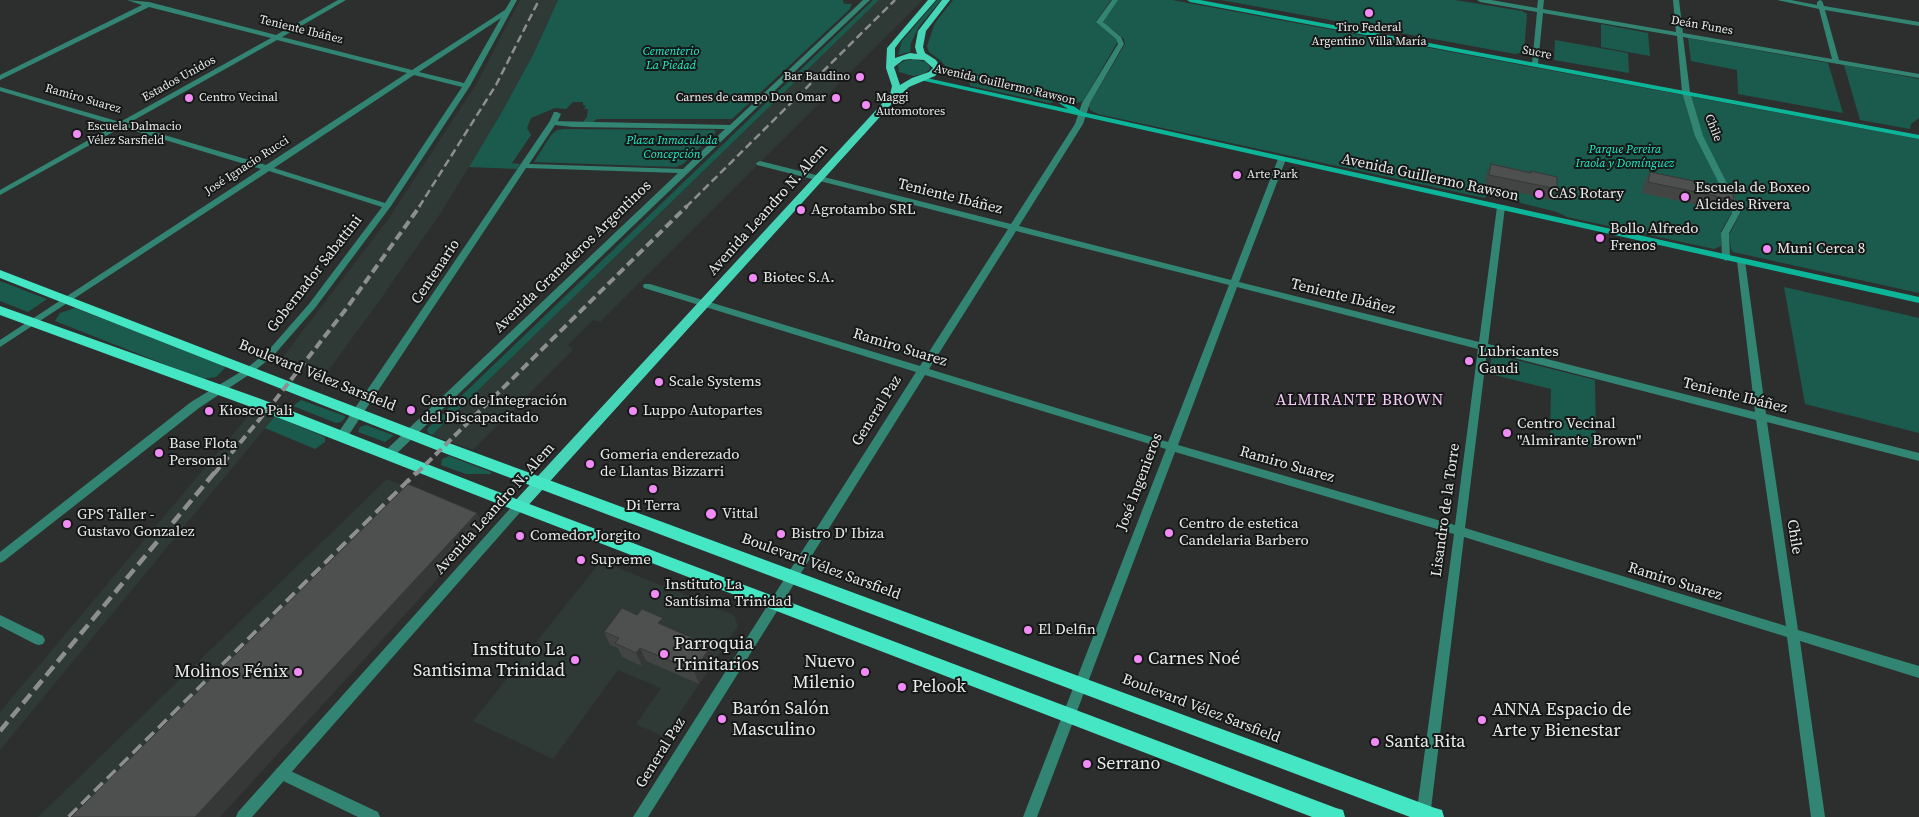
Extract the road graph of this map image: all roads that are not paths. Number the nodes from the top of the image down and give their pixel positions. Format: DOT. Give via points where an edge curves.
graph roads {
  1 [pos="130,0"];
  2 [pos="157,0"];
  3 [pos="343,0"];
  4 [pos="514,0"];
  5 [pos="932,0"];
  6 [pos="946,0"];
  7 [pos="1115,0"];
  8 [pos="1190,0"];
  9 [pos="1480,0"];
  10 [pos="1541,0"];
  11 [pos="1676,0"];
  12 [pos="1780,0"];
  13 [pos="862,2"];
  14 [pos="148,4"];
  15 [pos="1820,4"];
  16 [pos="508,10"];
  17 [pos="1540,10"];
  18 [pos="1919,24"];
  19 [pos="1680,34"];
  20 [pos="277,36"];
  21 [pos="926,58"];
  22 [pos="1836,61"];
  23 [pos="1535,64"];
  24 [pos="936,66"];
  25 [pos="892,70"];
  26 [pos="414,72"];
  27 [pos="1919,76"];
  28 [pos="0,78"];
  29 [pos="922,79"];
  30 [pos="466,86"];
  31 [pos="0,89"];
  32 [pos="1686,92"];
  33 [pos="894,96"];
  34 [pos="1082,115"];
  35 [pos="121,125"];
  36 [pos="731,127"];
  37 [pos="1879,128"];
  38 [pos="1919,133"];
  39 [pos="1919,137"];
  40 [pos="1282,159"];
  41 [pos="760,163"];
  42 [pos="525,166"];
  43 [pos="267,168"];
  44 [pos="684,170"];
  45 [pos="820,178"];
  46 [pos="0,193"];
  47 [pos="387,206"];
  48 [pos="1500,207"];
  49 [pos="1014,227"];
  50 [pos="1726,258"];
  51 [pos="1741,261"];
  52 [pos="0,274"];
  53 [pos="1234,283"];
  54 [pos="647,286"];
  55 [pos="69,299"];
  56 [pos="1919,300"];
  57 [pos="704,304"];
  58 [pos="0,310"];
  59 [pos="33,323"];
  60 [pos="0,344"];
  61 [pos="1484,347"];
  62 [pos="250,370"];
  63 [pos="922,370"];
  64 [pos="219,389"];
  65 [pos="359,413"];
  66 [pos="1761,416"];
  67 [pos="410,434"];
  68 [pos="342,436"];
  69 [pos="1171,447"];
  70 [pos="388,454"];
  71 [pos="1919,457"];
  72 [pos="541,482"];
  73 [pos="519,506"];
  74 [pos="1459,531"];
  75 [pos="0,558"];
  76 [pos="793,576"];
  77 [pos="775,603"];
  78 [pos="0,620"];
  79 [pos="1793,634"];
  80 [pos="39,640"];
  81 [pos="1919,672"];
  82 [pos="1081,684"];
  83 [pos="1069,715"];
  84 [pos="282,773"];
  85 [pos="1427,816"];
  86 [pos="243,817"];
  87 [pos="373,817"];
  88 [pos="640,817"];
  89 [pos="1030,817"];
  90 [pos="1336,817"];
  91 [pos="1818,817"];
  1 -- 14 [label="street, Teniente Ibáñez"];
  2 -- 14 [label="street"];
  3 -- 20 [label="street, Estados Unidos"];
  4 -- 16 [label="street, Gobernador Sabattini"];
  5 -- 25 [label="main road" via="894,44 890,52"];
  6 -- 21 [label="main road" via="926,23 919,40 920,51"];
  7 -- 34 [label="street, General Paz" via="1099,22 1119,38 1121,44"];
  8 -- 23 [label="main road, Sucre"];
  9 -- 17 [label="street, Deán Funes"];
  10 -- 17 [label="street"];
  11 -- 19 [label="street, Chile"];
  12 -- 15 [label="street"];
  13 -- 36 [label="street, Avenida Granaderos Argentinos"];
  14 -- 20 [label="street, Teniente Ibáñez"];
  14 -- 28 [label="street"];
  15 -- 18 [label="street"];
  15 -- 22 [label="street"];
  16 -- 26 [label="street, José Ignacio Rucci"];
  16 -- 30 [label="street, Gobernador Sabattini"];
  17 -- 19 [label="street, Deán Funes"];
  17 -- 23 [label="street"];
  19 -- 22 [label="street, Deán Funes"];
  19 -- 32 [label="street, Chile"];
  20 -- 26 [label="street, Teniente Ibáñez"];
  20 -- 35 [label="street, Estados Unidos"];
  21 -- 24 [label="main road"];
  21 -- 25 [label="main road" via="896,60"];
  22 -- 27 [label="street, Deán Funes"];
  23 -- 32 [label="main road, Sucre"];
  24 -- 29 [label="main road, Avenida Leandro N. Alem" via="932,74"];
  24 -- 34 [label="main road, Avenida Guillermo Rawson" via="944,71 1052,95"];
  25 -- 29 [label="main road" via="903,78"];
  25 -- 33 [label="main road" via="896,86"];
  26 -- 30 [label="street, Teniente Ibáñez"];
  26 -- 43 [label="street, José Ignacio Rucci"];
  29 -- 33 [label="main road, Avenida Leandro N. Alem" via="906,85"];
  29 -- 34 [label="main road, Avenida Guillermo Rawson"];
  30 -- 47 [label="street, Gobernador Sabattini"];
  31 -- 35 [label="street, Ramiro Suarez"];
  32 -- 37 [label="main road, Sucre"];
  32 -- 50 [label="street, Chile" via="1699,136 1736,209 1725,233"];
  33 -- 45 [label="main road, Avenida Leandro N. Alem"];
  34 -- 40 [label="main road, Avenida Guillermo Rawson"];
  34 -- 49 [label="street, General Paz"];
  35 -- 43 [label="street, Ramiro Suarez"];
  35 -- 46 [label="street, Estados Unidos"];
  36 -- 42 [label="street, Centenario" via="573,125 555,118"];
  36 -- 44 [label="street, Avenida Granaderos Argentinos"];
  37 -- 38 [label="main road, Sucre"];
  37 -- 39 [label="main road, Sucre"];
  40 -- 48 [label="main road, Avenida Guillermo Rawson"];
  40 -- 53 [label="street, José Ingenieros"];
  41 -- 45 [label="street, Teniente Ibáñez"];
  42 -- 44 [label="street"];
  42 -- 65 [label="street, Centenario"];
  43 -- 47 [label="street, Ramiro Suarez"];
  43 -- 55 [label="street, José Ignacio Rucci"];
  44 -- 67 [label="street, Avenida Granaderos Argentinos"];
  45 -- 49 [label="street, Teniente Ibáñez"];
  45 -- 57 [label="main road, Avenida Leandro N. Alem"];
  47 -- 62 [label="street, Gobernador Sabattini" via="312,306 270,354"];
  48 -- 50 [label="main road, Avenida Guillermo Rawson"];
  48 -- 61 [label="street, Lisandro de la Torre"];
  49 -- 53 [label="street, Teniente Ibáñez"];
  49 -- 63 [label="street, General Paz"];
  50 -- 51 [label="main road, Avenida Guillermo Rawson"];
  51 -- 56 [label="main road, Avenida Guillermo Rawson"];
  51 -- 66 [label="street, Chile"];
  52 -- 55 [label="highway, Boulevard Vélez Sarsfield"];
  53 -- 61 [label="street, Teniente Ibáñez"];
  53 -- 69 [label="street, José Ingenieros"];
  54 -- 57 [label="street, Ramiro Suarez"];
  55 -- 59 [label="street, José Ignacio Rucci"];
  55 -- 62 [label="highway, Boulevard Vélez Sarsfield"];
  57 -- 63 [label="street, Ramiro Suarez"];
  57 -- 72 [label="main road, Avenida Leandro N. Alem"];
  58 -- 59 [label="highway"];
  59 -- 60 [label="street, José Ignacio Rucci"];
  59 -- 64 [label="highway"];
  61 -- 66 [label="street, Teniente Ibáñez"];
  61 -- 74 [label="street, Lisandro de la Torre"];
  62 -- 64 [label="street, Gobernador Sabattini"];
  62 -- 65 [label="highway, Boulevard Vélez Sarsfield"];
  63 -- 69 [label="street, Ramiro Suarez"];
  63 -- 76 [label="street, General Paz"];
  64 -- 68 [label="highway"];
  64 -- 75 [label="street, Gobernador Sabattini"];
  65 -- 67 [label="highway, Boulevard Vélez Sarsfield"];
  65 -- 68 [label="street, Centenario"];
  66 -- 71 [label="street, Teniente Ibáñez"];
  66 -- 79 [label="street, Chile"];
  67 -- 70 [label="street, Avenida Granaderos Argentinos"];
  67 -- 72 [label="highway, Boulevard Vélez Sarsfield"];
  68 -- 70 [label="highway"];
  69 -- 74 [label="street, Ramiro Suarez"];
  69 -- 82 [label="street, José Ingenieros"];
  70 -- 73 [label="highway"];
  72 -- 73 [label="main road, Avenida Leandro N. Alem"];
  72 -- 76 [label="highway, Boulevard Vélez Sarsfield"];
  73 -- 77 [label="highway"];
  73 -- 84 [label="street, Avenida Leandro N. Alem"];
  74 -- 79 [label="street, Ramiro Suarez"];
  74 -- 85 [label="street, Lisandro de la Torre"];
  76 -- 77 [label="street, General Paz"];
  76 -- 82 [label="highway, Boulevard Vélez Sarsfield"];
  77 -- 83 [label="highway"];
  77 -- 88 [label="street, General Paz"];
  78 -- 80 [label="street"];
  79 -- 81 [label="street, Ramiro Suarez"];
  79 -- 91 [label="street, Chile"];
  82 -- 83 [label="street, José Ingenieros"];
  82 -- 85 [label="highway, Boulevard Vélez Sarsfield"];
  83 -- 89 [label="street, José Ingenieros"];
  83 -- 90 [label="highway"];
  84 -- 86 [label="street, Avenida Leandro N. Alem"];
  84 -- 87 [label="street"];
}
